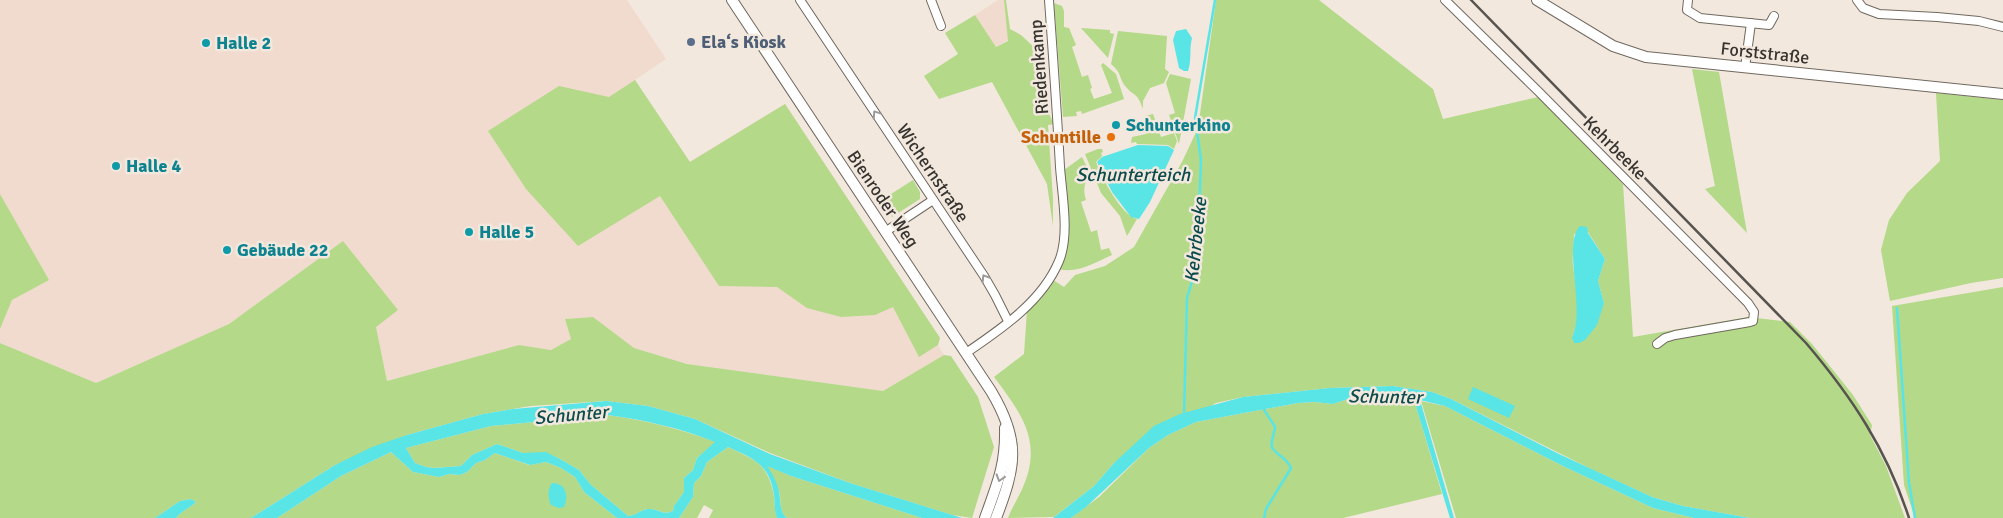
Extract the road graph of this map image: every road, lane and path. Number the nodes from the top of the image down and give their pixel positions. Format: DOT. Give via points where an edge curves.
graph roads {
  1 [pos="732,0"];
  2 [pos="800,0"];
  3 [pos="931,0"];
  4 [pos="1049,0"];
  5 [pos="1445,0"];
  6 [pos="1537,0"];
  7 [pos="1688,0"];
  8 [pos="1856,0"];
  9 [pos="1774,16"];
  10 [pos="1751,23"];
  11 [pos="941,26"];
  12 [pos="2003,27"];
  13 [pos="1745,68"];
  14 [pos="2003,94"];
  15 [pos="933,200"];
  16 [pos="885,232"];
  17 [pos="1008,321"];
  18 [pos="1658,344"];
  19 [pos="966,353"];
  20 [pos="996,504"];
  21 [pos="985,518"];
  22 [pos="996,518"];
  1 -- 16 [label="main road, Bienroder Weg"];
  15 -- 2 [label="street, Wichernstraße, one-way"];
  3 -- 11 [label="street"];
  4 -- 17 [label="street, Riedenkamp" via="1063,250 1045,287 1027,307"];
  5 -- 18 [label="street, Kehrbeeke" via="1754,312 1753,321 1675,335"];
  6 -- 13 [label="main road, Forststraße" via="1628,52"];
  7 -- 10 [label="street" via="1687,10 1700,18"];
  8 -- 12 [label="street" via="1863,8 1879,14 1937,16"];
  9 -- 10 [label="street" via="1769,25"];
  10 -- 13 [label="street"];
  13 -- 14 [label="main road, Forststraße"];
  15 -- 16 [label="street"];
  17 -- 15 [label="street, Wichernstraße, one-way" via="991,288"];
  16 -- 19 [label="main road, Bienroder Weg"];
  17 -- 19 [label="street"];
  19 -- 20 [label="main road, Bienroder Weg" via="1004,417 1004,458"];
  20 -- 21 [label="main road, Bienroder Weg"];
  20 -- 22 [label="main road, Bienroder Weg"];
}
